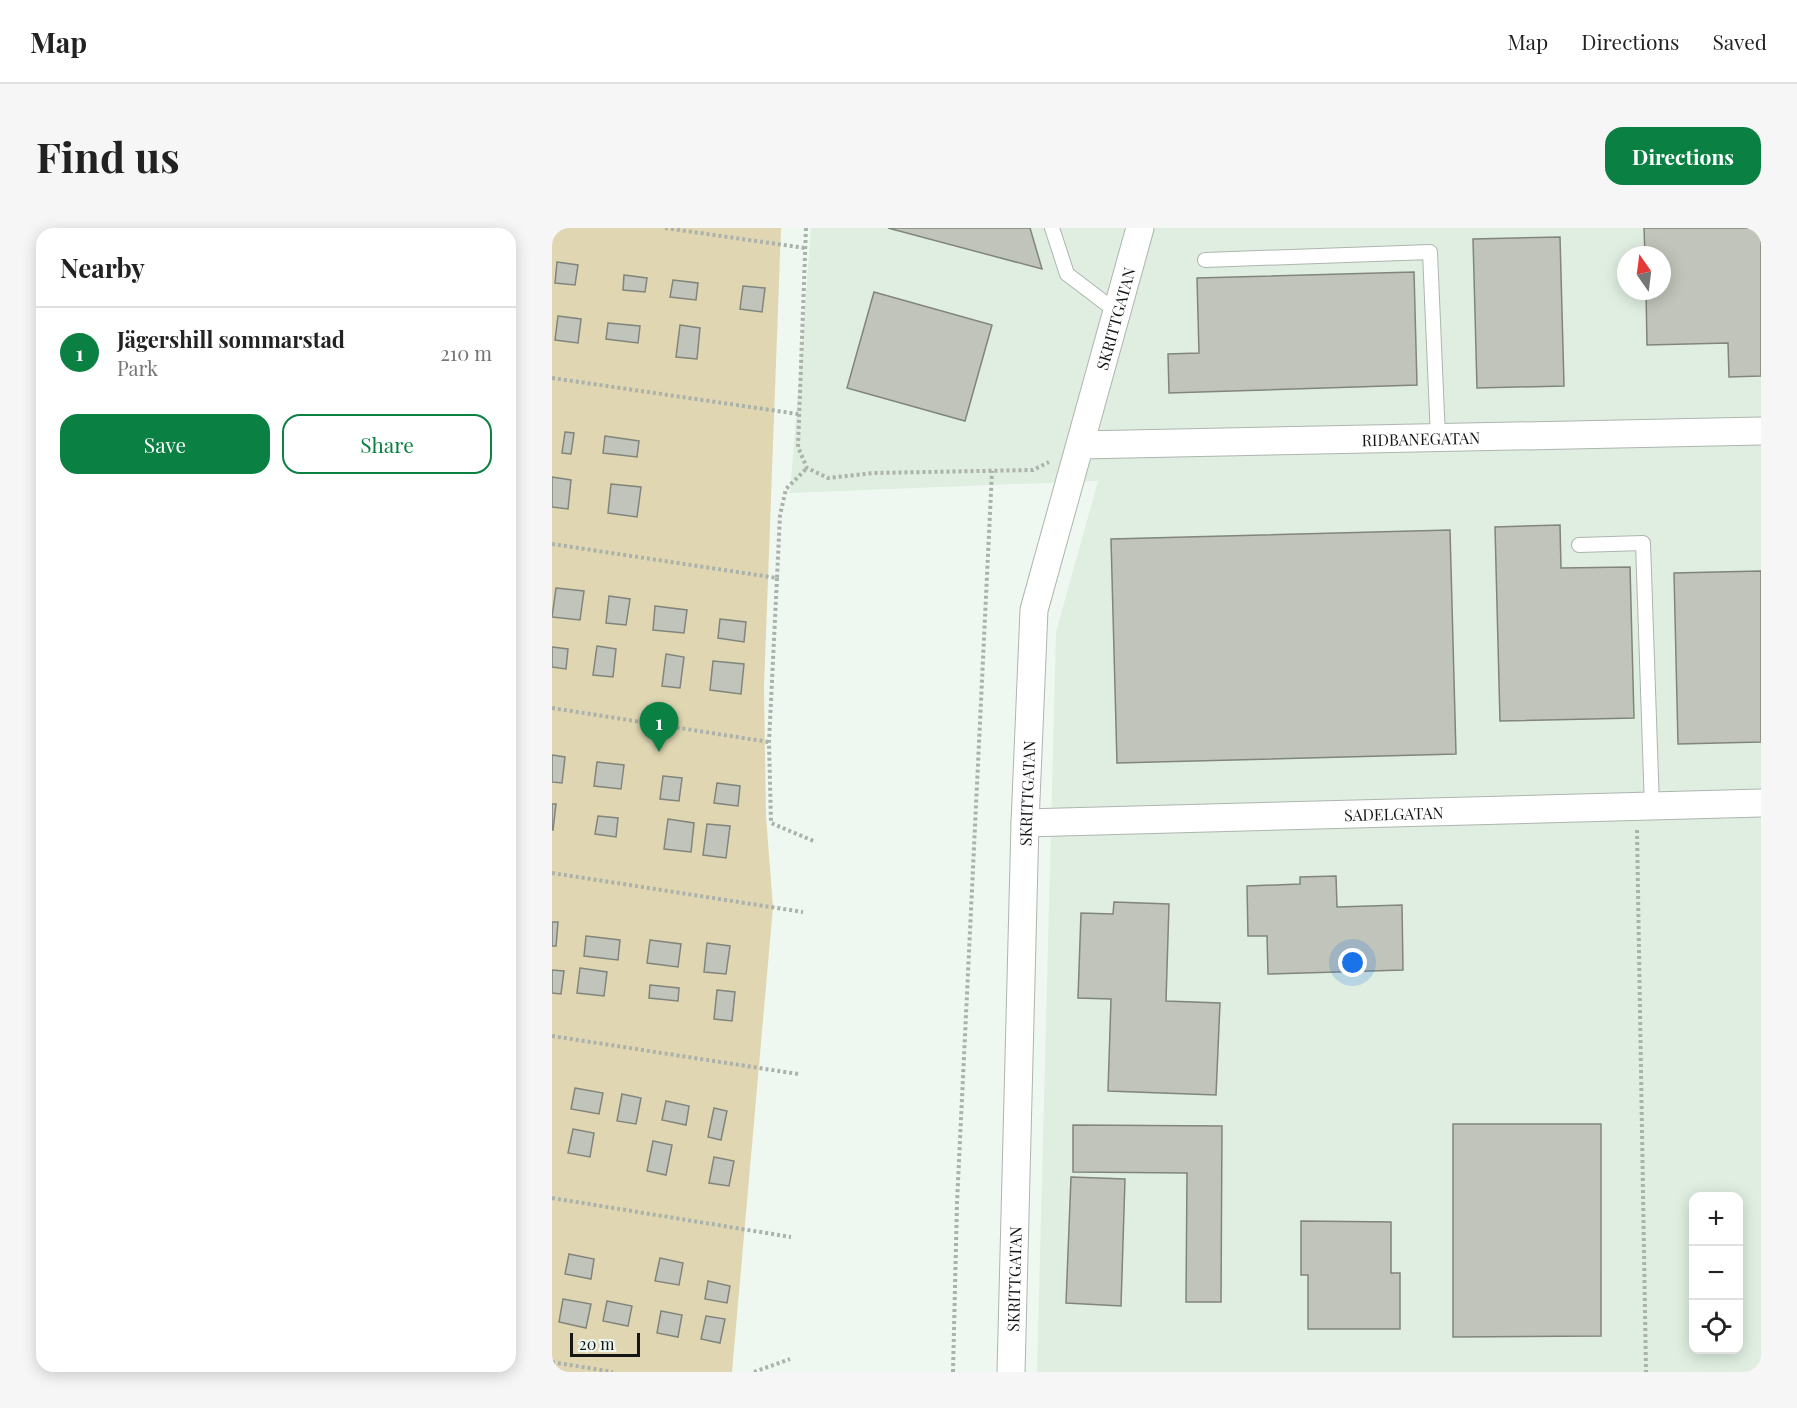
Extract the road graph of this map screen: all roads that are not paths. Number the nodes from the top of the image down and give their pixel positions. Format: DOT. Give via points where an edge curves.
graph roads {
  1 [pos="1052,228"];
  2 [pos="1140,228"];
  3 [pos="1205,260"];
  4 [pos="1117,312"];
  5 [pos="1761,431"];
  6 [pos="1438,438"];
  7 [pos="1081,445"];
  8 [pos="1579,545"];
  9 [pos="1761,803"];
  10 [pos="1644,807"];
  11 [pos="1025,823"];
  12 [pos="1011,1372"];
  1 -- 4 [label="lane" via="1067,274"];
  2 -- 4 [label="street, SKRITTGATAN"];
  3 -- 6 [label="lane" via="1430,252"];
  4 -- 7 [label="street, SKRITTGATAN"];
  5 -- 6 [label="street, RIDBANEGATAN"];
  6 -- 7 [label="street, RIDBANEGATAN"];
  7 -- 11 [label="street, SKRITTGATAN" via="1034,610"];
  8 -- 10 [label="lane" via="1643,543"];
  9 -- 10 [label="street, SADELGATAN"];
  10 -- 11 [label="street, SADELGATAN"];
  11 -- 12 [label="street, SKRITTGATAN"];
}
